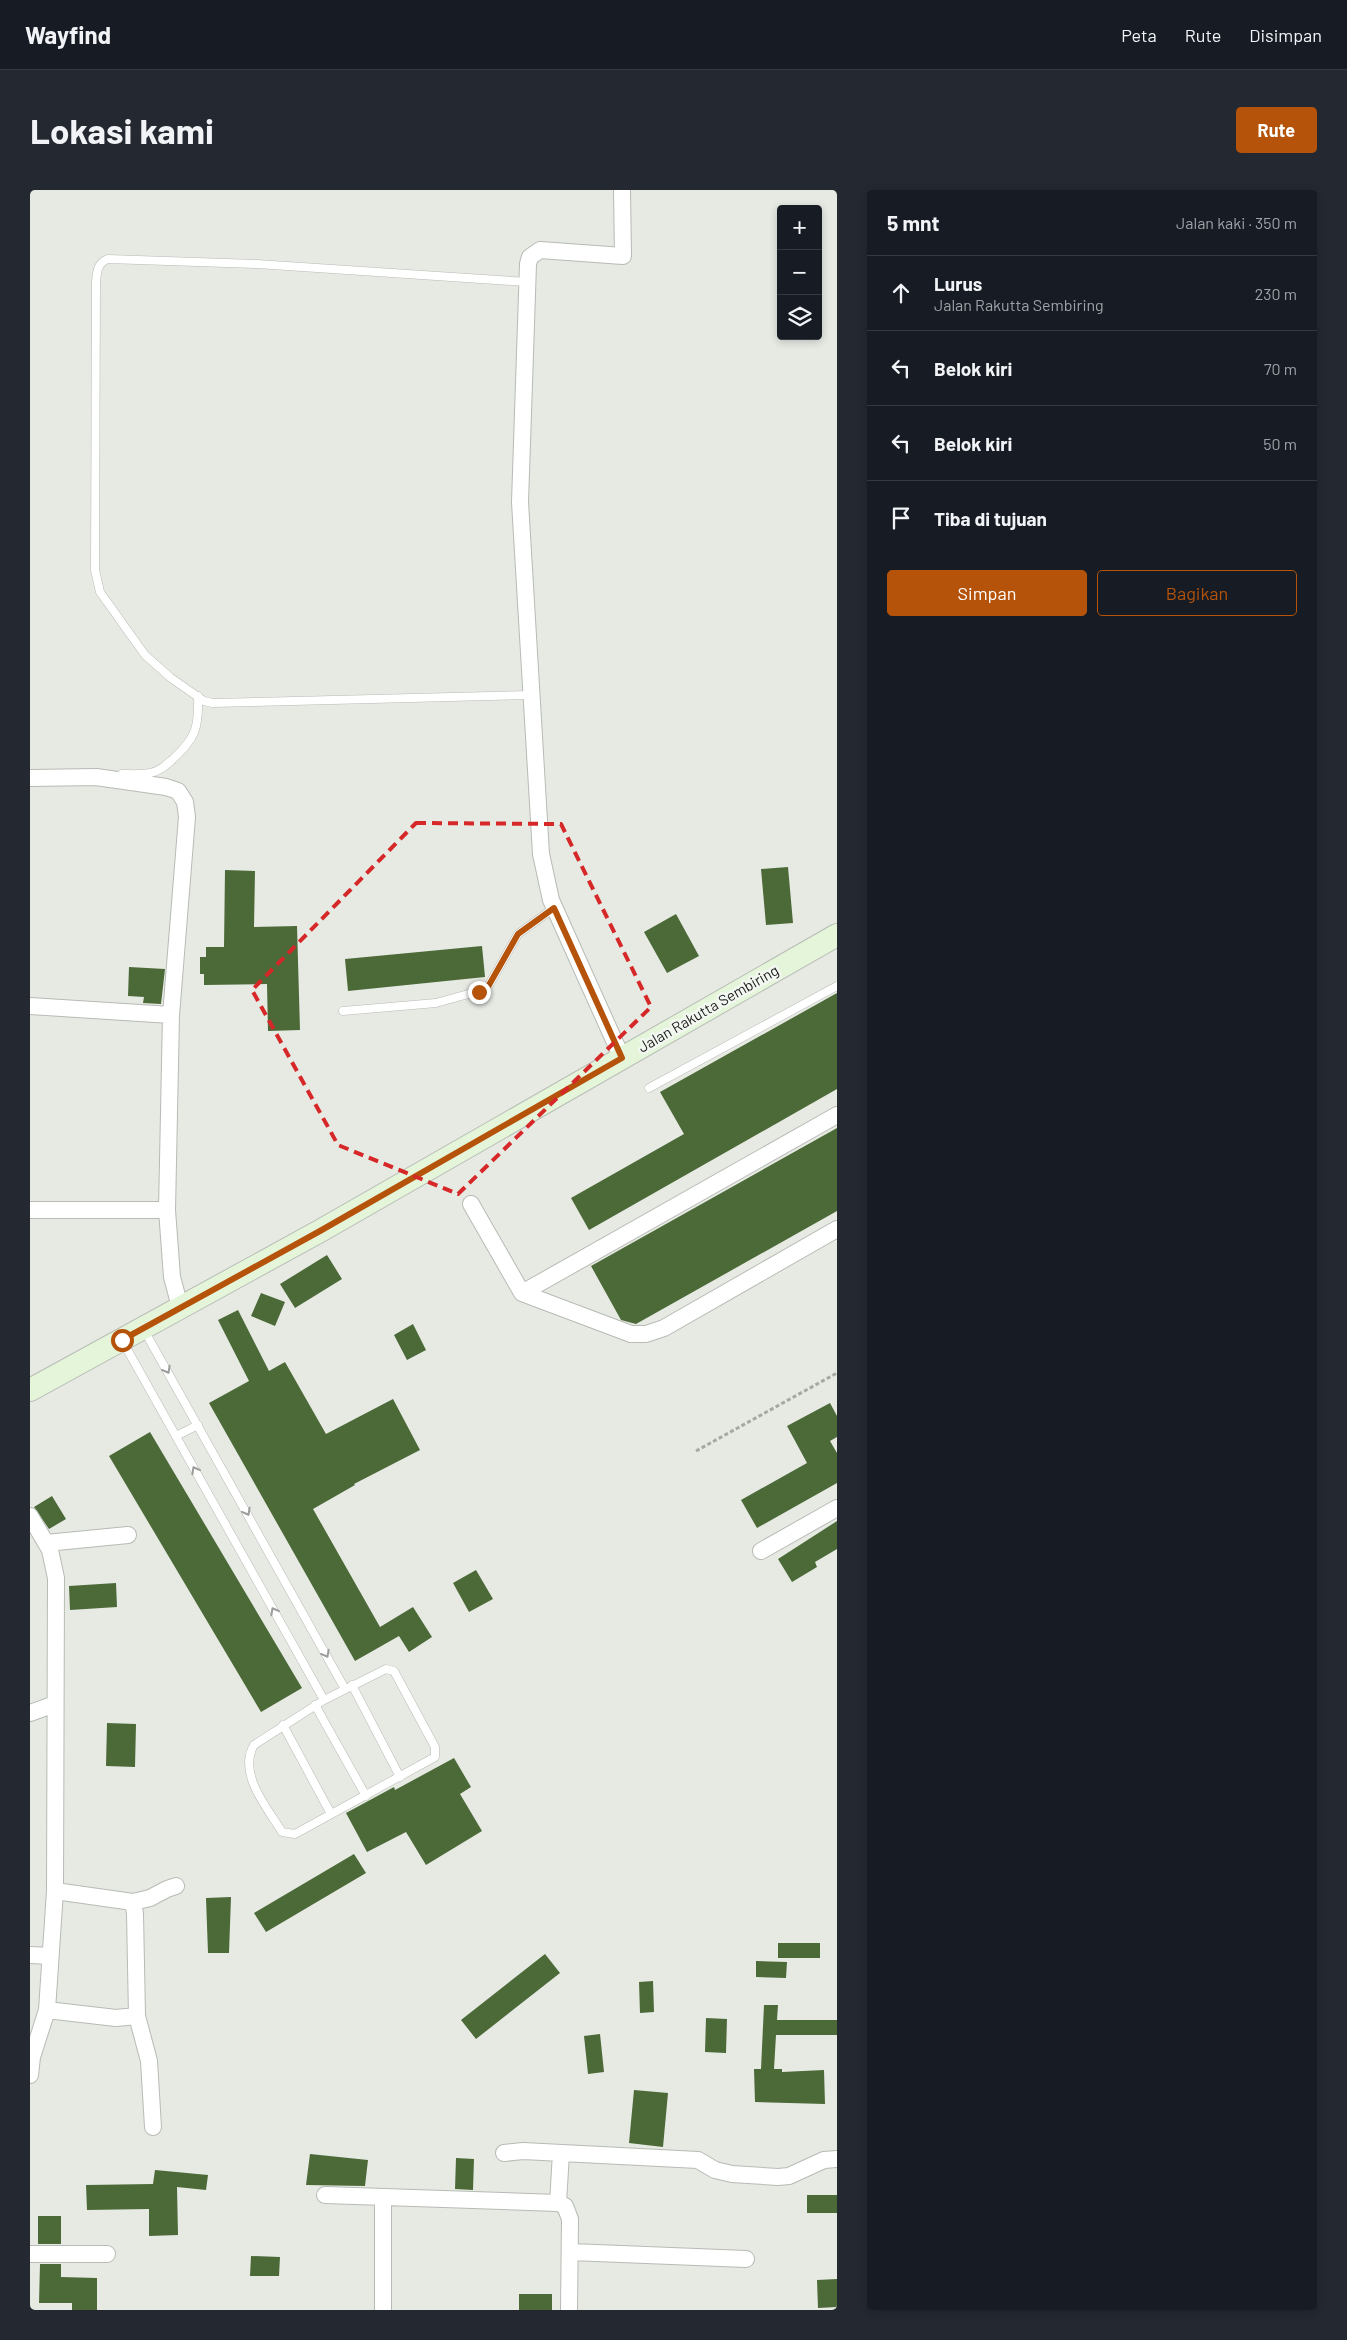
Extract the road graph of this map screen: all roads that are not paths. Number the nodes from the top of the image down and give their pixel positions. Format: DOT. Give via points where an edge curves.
graph roads {
  1 [pos="622,190"];
  2 [pos="527,282"];
  3 [pos="532,694"];
  4 [pos="198,696"];
  5 [pos="96,777"];
  6 [pos="30,778"];
  7 [pos="554,908"];
  8 [pos="837,935"];
  9 [pos="837,986"];
  10 [pos="30,1006"];
  11 [pos="343,1011"];
  12 [pos="172,1015"];
  13 [pos="622,1058"];
  14 [pos="649,1088"];
  15 [pos="837,1115"];
  16 [pos="471,1204"];
  17 [pos="30,1210"];
  18 [pos="167,1210"];
  19 [pos="837,1229"];
  20 [pos="522,1292"];
  21 [pos="180,1307"];
  22 [pos="144,1328"];
  23 [pos="122,1340"];
  24 [pos="30,1390"];
  25 [pos="198,1425"];
  26 [pos="176,1436"];
  27 [pos="837,1508"];
  28 [pos="30,1516"];
  29 [pos="128,1535"];
  30 [pos="46,1543"];
  31 [pos="761,1550"];
  32 [pos="348,1687"];
  33 [pos="324,1700"];
  34 [pos="54,1704"];
  35 [pos="315,1705"];
  36 [pos="30,1712"];
  37 [pos="283,1725"];
  38 [pos="400,1777"];
  39 [pos="366,1796"];
  40 [pos="331,1814"];
  41 [pos="176,1886"];
  42 [pos="55,1891"];
  43 [pos="133,1902"];
  44 [pos="30,1955"];
  45 [pos="50,1956"];
  46 [pos="47,2010"];
  47 [pos="137,2016"];
  48 [pos="30,2075"];
  49 [pos="153,2127"];
  50 [pos="504,2153"];
  51 [pos="561,2153"];
  52 [pos="837,2159"];
  53 [pos="325,2195"];
  54 [pos="383,2198"];
  55 [pos="558,2202"];
  56 [pos="571,2252"];
  57 [pos="30,2254"];
  58 [pos="107,2254"];
  59 [pos="746,2258"];
  60 [pos="383,2310"];
  61 [pos="569,2310"];
  1 -- 2 [label="street" via="623,256 540,250 530,257"];
  2 -- 3 [label="street" via="520,502"];
  2 -- 4 [label="lane" via="257,264 108,259 99,265 96,282 95,570 100,592 145,654 171,678"];
  3 -- 4 [label="lane" via="212,702"];
  3 -- 7 [label="street" via="541,854"];
  4 -- 5 [label="lane" via="199,717 195,734 189,745 163,768 151,773"];
  5 -- 6 [label="street"];
  5 -- 12 [label="street" via="166,787 178,791 185,802 187,818"];
  7 -- 11 [label="lane" via="518,934 489,985 479,992 436,1003"];
  7 -- 13 [label="street"];
  8 -- 13 [label="main road, Jalan Rakutta Sembiring"];
  9 -- 14 [label="lane"];
  10 -- 12 [label="street"];
  12 -- 18 [label="street"];
  13 -- 21 [label="main road, Jalan Rakutta Sembiring"];
  15 -- 20 [label="street"];
  16 -- 20 [label="street"];
  17 -- 18 [label="street"];
  18 -- 21 [label="street" via="172,1277"];
  19 -- 20 [label="street" via="664,1328 646,1334 631,1334"];
  21 -- 22 [label="main road, Jalan Rakutta Sembiring"];
  22 -- 23 [label="main road, Jalan Rakutta Sembiring"];
  22 -- 25 [label="lane, one-way"];
  23 -- 24 [label="main road, Jalan Rakutta Sembiring"];
  23 -- 26 [label="lane"];
  25 -- 26 [label="lane"];
  25 -- 32 [label="lane, one-way"];
  33 -- 26 [label="lane, one-way"];
  27 -- 31 [label="street"];
  28 -- 30 [label="street"];
  29 -- 30 [label="street"];
  30 -- 34 [label="street" via="56,1578"];
  32 -- 33 [label="lane"];
  32 -- 38 [label="lane"];
  32 -- 38 [label="lane" via="386,1668 394,1671 435,1747 432,1760"];
  33 -- 35 [label="lane"];
  34 -- 36 [label="street"];
  34 -- 42 [label="street"];
  35 -- 37 [label="lane"];
  35 -- 39 [label="lane"];
  37 -- 40 [label="lane"];
  37 -- 40 [label="lane" via="251,1750 253,1783 282,1832 295,1834"];
  38 -- 39 [label="lane"];
  39 -- 40 [label="lane"];
  41 -- 43 [label="street"];
  42 -- 43 [label="street"];
  42 -- 45 [label="street"];
  43 -- 47 [label="street"];
  44 -- 45 [label="street"];
  45 -- 46 [label="street"];
  46 -- 47 [label="street" via="116,2018"];
  46 -- 48 [label="street" via="32,2057"];
  47 -- 49 [label="street" via="149,2061"];
  50 -- 51 [label="street"];
  51 -- 52 [label="street" via="698,2160 715,2170 758,2176 789,2176 824,2160"];
  51 -- 55 [label="street"];
  53 -- 54 [label="street"];
  54 -- 55 [label="street"];
  54 -- 60 [label="street"];
  55 -- 56 [label="street" via="568,2211"];
  56 -- 59 [label="street"];
  56 -- 61 [label="street"];
  57 -- 58 [label="street"];
}
